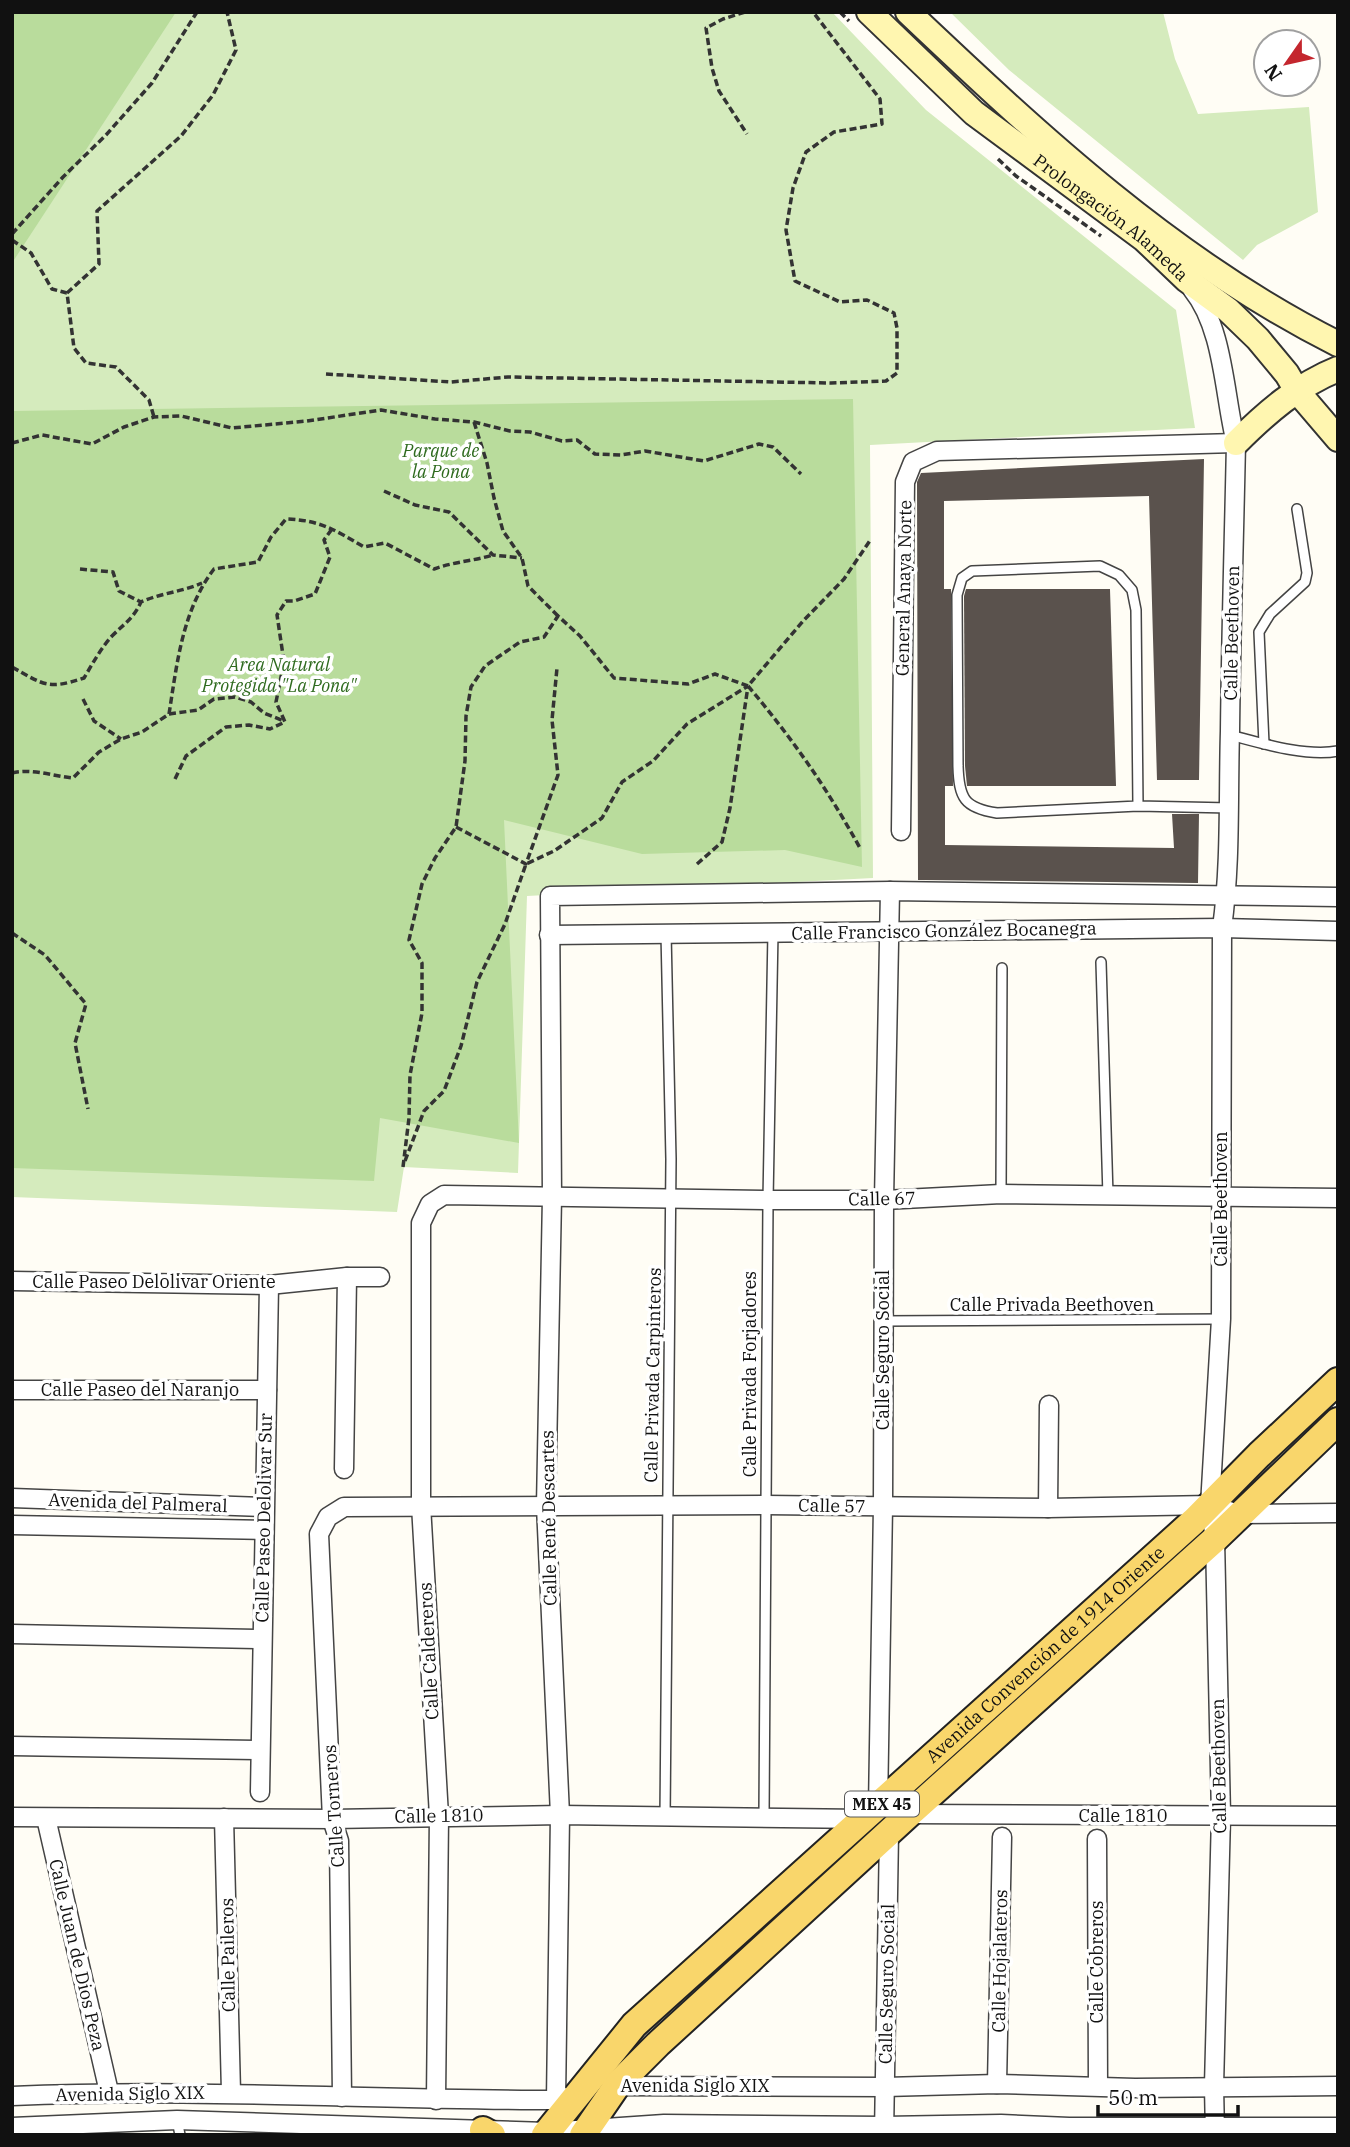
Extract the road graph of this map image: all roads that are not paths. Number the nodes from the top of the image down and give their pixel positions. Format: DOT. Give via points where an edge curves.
graph roads {
  1 [pos="869,12"];
  2 [pos="908,12"];
  3 [pos="1144,239"];
  4 [pos="1181,275"];
  5 [pos="1338,344"];
  6 [pos="1338,356"];
  7 [pos="1338,369"];
  8 [pos="1297,391"];
  9 [pos="1338,439"];
  10 [pos="1236,443"];
  11 [pos="1297,509"];
  12 [pos="1230,735"];
  13 [pos="1264,744"];
  14 [pos="1338,751"];
  15 [pos="1138,806"];
  16 [pos="1230,808"];
  17 [pos="901,831"];
  18 [pos="890,891"];
  19 [pos="550,896"];
  20 [pos="1226,896"];
  21 [pos="1338,897"];
  22 [pos="1222,928"];
  23 [pos="889,931"];
  24 [pos="1338,931"];
  25 [pos="773,932"];
  26 [pos="666,933"];
  27 [pos="550,935"];
  28 [pos="1101,962"];
  29 [pos="1002,968"];
  30 [pos="1001,1194"];
  31 [pos="1108,1196"];
  32 [pos="1220,1196"];
  33 [pos="552,1197"];
  34 [pos="1338,1198"];
  35 [pos="671,1199"];
  36 [pos="768,1200"];
  37 [pos="884,1200"];
  38 [pos="430,1204"];
  39 [pos="347,1277"];
  40 [pos="380,1277"];
  41 [pos="12,1281"];
  42 [pos="269,1285"];
  43 [pos="1222,1320"];
  44 [pos="883,1321"];
  45 [pos="1338,1381"];
  46 [pos="12,1390"];
  47 [pos="267,1390"];
  48 [pos="1049,1405"];
  49 [pos="1338,1421"];
  50 [pos="344,1469"];
  51 [pos="12,1498"];
  52 [pos="421,1505"];
  53 [pos="765,1505"];
  54 [pos="1210,1505"];
  55 [pos="546,1506"];
  56 [pos="668,1506"];
  57 [pos="883,1506"];
  58 [pos="264,1507"];
  59 [pos="1048,1508"];
  60 [pos="1338,1513"];
  61 [pos="1239,1514"];
  62 [pos="328,1517"];
  63 [pos="12,1525"];
  64 [pos="263,1530"];
  65 [pos="1215,1539"];
  66 [pos="12,1634"];
  67 [pos="262,1639"];
  68 [pos="12,1746"];
  69 [pos="259,1750"];
  70 [pos="260,1792"];
  71 [pos="871,1814"];
  72 [pos="909,1814"];
  73 [pos="560,1815"];
  74 [pos="1338,1815"];
  75 [pos="439,1816"];
  76 [pos="764,1816"];
  77 [pos="1221,1816"];
  78 [pos="12,1817"];
  79 [pos="46,1818"];
  80 [pos="224,1818"];
  81 [pos="665,1818"];
  82 [pos="332,1819"];
  83 [pos="888,1833"];
  84 [pos="1002,1837"];
  85 [pos="1097,1839"];
  86 [pos="618,2084"];
  87 [pos="997,2084"];
  88 [pos="1098,2086"];
  89 [pos="1214,2086"];
  90 [pos="1338,2086"];
  91 [pos="885,2087"];
  92 [pos="109,2092"];
  93 [pos="231,2092"];
  94 [pos="12,2096"];
  95 [pos="342,2097"];
  96 [pos="567,2098"];
  97 [pos="436,2100"];
  98 [pos="12,2127"];
  99 [pos="178,2127"];
  100 [pos="1338,2127"];
  101 [pos="664,2129"];
  102 [pos="757,2129"];
  103 [pos="1001,2129"];
  104 [pos="884,2130"];
  105 [pos="1097,2130"];
  106 [pos="1215,2130"];
  107 [pos="488,2132"];
  108 [pos="584,2132"];
  109 [pos="546,2133"];
  1 -- 3 [label="main road, Prolongación Alameda" via="974,113"];
  2 -- 5 [label="main road, Prolongación Alameda" via="1031,128 1112,196 1225,280"];
  3 -- 4 [label="main road, Prolongación Alameda"];
  3 -- 6 [label="main road" via="1168,250 1303,340"];
  4 -- 8 [label="main road, Prolongación Alameda" via="1228,310"];
  4 -- 10 [label="street, Calle Beethoven" via="1207,313"];
  7 -- 8 [label="main road"];
  8 -- 9 [label="main road, Prolongación Alameda"];
  8 -- 10 [label="main road"];
  10 -- 12 [label="street, Calle Beethoven"];
  10 -- 17 [label="street, General Anaya Norte" via="937,451 913,462 905,482"];
  11 -- 13 [label="lane" via="1307,562 1305,582 1270,614 1259,632"];
  12 -- 13 [label="lane"];
  12 -- 16 [label="street, Calle Beethoven"];
  13 -- 14 [label="lane" via="1320,753"];
  15 -- 15 [label="lane" via="997,813 979,810 965,800 958,789 957,594 962,578 972,571 1100,566 1119,575 1132,590"];
  15 -- 16 [label="lane"];
  16 -- 20 [label="street, Calle Beethoven"];
  18 -- 19 [label="street, Calle Francisco González Bocanegra"];
  18 -- 20 [label="street, Calle Francisco González Bocanegra"];
  18 -- 23 [label="street, Calle Seguro Social"];
  19 -- 27 [label="street, Calle René Descartes"];
  20 -- 21 [label="street, Calle Francisco González Bocanegra"];
  20 -- 22 [label="street, Calle Beethoven"];
  22 -- 23 [label="street, Calle Francisco González Bocanegra"];
  22 -- 24 [label="street, Calle Francisco González Bocanegra"];
  22 -- 32 [label="street, Calle Beethoven"];
  23 -- 25 [label="street, Calle Francisco González Bocanegra"];
  23 -- 37 [label="street, Calle Seguro Social"];
  25 -- 26 [label="street, Calle Francisco González Bocanegra"];
  25 -- 36 [label="lane, Calle Privada Forjadores"];
  26 -- 27 [label="street, Calle Francisco González Bocanegra"];
  26 -- 35 [label="lane, Calle Privada Carpinteros"];
  27 -- 33 [label="street, Calle René Descartes"];
  28 -- 31 [label="lane"];
  29 -- 30 [label="lane"];
  30 -- 31 [label="street, Calle 67"];
  30 -- 37 [label="street, Calle 67"];
  31 -- 32 [label="street, Calle 67"];
  32 -- 34 [label="street, Calle 67"];
  32 -- 43 [label="street, Calle Beethoven"];
  33 -- 35 [label="street, Calle 67"];
  33 -- 38 [label="street, Calle 67" via="444,1195"];
  33 -- 55 [label="street, Calle René Descartes"];
  35 -- 36 [label="street, Calle 67"];
  35 -- 56 [label="lane, Calle Privada Carpinteros"];
  36 -- 37 [label="street, Calle 67"];
  36 -- 53 [label="lane, Calle Privada Forjadores"];
  37 -- 44 [label="street, Calle Seguro Social"];
  38 -- 52 [label="street, Calle Caldereros" via="421,1223"];
  39 -- 40 [label="street, Calle Paseo Delolivar Oriente"];
  39 -- 42 [label="street, Calle Paseo Delolivar Oriente"];
  39 -- 50 [label="street"];
  41 -- 42 [label="street, Calle Paseo Delolivar Oriente"];
  42 -- 47 [label="street, Calle Paseo Delolivar Sur"];
  43 -- 44 [label="lane, Calle Privada Beethoven"];
  43 -- 54 [label="street, Calle Beethoven"];
  44 -- 57 [label="street, Calle Seguro Social"];
  45 -- 54 [label="main road, Avenida Convención de 1914 Oriente / MEX 45"];
  46 -- 47 [label="street, Calle Paseo del Naranjo"];
  47 -- 58 [label="street, Calle Paseo Delolivar Sur"];
  48 -- 59 [label="street"];
  49 -- 61 [label="main road, Avenida Convención de 1914 Oriente / MEX 45"];
  51 -- 58 [label="street, Avenida del Palmeral"];
  52 -- 55 [label="street, Calle 57"];
  52 -- 62 [label="street, Calle 57" via="344,1507"];
  52 -- 75 [label="street, Calle Caldereros"];
  53 -- 56 [label="street, Calle 57"];
  53 -- 57 [label="street, Calle 57"];
  53 -- 76 [label="lane, Calle Privada Forjadores"];
  54 -- 59 [label="street, Calle 57"];
  54 -- 61 [label="street, Calle 57"];
  54 -- 65 [label="street, Calle Beethoven"];
  54 -- 71 [label="main road, Avenida Convención de 1914 Oriente / MEX 45"];
  55 -- 56 [label="street, Calle 57"];
  55 -- 73 [label="street, Calle René Descartes"];
  56 -- 81 [label="lane, Calle Privada Carpinteros"];
  57 -- 59 [label="street, Calle 57"];
  57 -- 71 [label="street, Calle Seguro Social"];
  58 -- 64 [label="street, Calle Paseo Delolivar Sur"];
  60 -- 61 [label="street, Calle 57"];
  61 -- 65 [label="main road, Avenida Convención de 1914 Oriente / MEX 45"];
  62 -- 82 [label="street, Calle Torneros" via="319,1534"];
  63 -- 64 [label="street, Avenida del Palmeral"];
  64 -- 67 [label="street, Calle Paseo Delolivar Sur"];
  65 -- 72 [label="main road, Avenida Convención de 1914 Oriente / MEX 45"];
  65 -- 77 [label="street, Calle Beethoven"];
  66 -- 67 [label="street"];
  67 -- 69 [label="street, Calle Paseo Delolivar Sur"];
  68 -- 69 [label="street"];
  69 -- 70 [label="street, Calle Paseo Delolivar Sur"];
  71 -- 76 [label="street, Calle 1810"];
  71 -- 96 [label="main road, Avenida Convención de 1914 Oriente / MEX 45" via="634,2025"];
  72 -- 77 [label="street, Calle 1810"];
  72 -- 83 [label="main road, Avenida Convención de 1914 Oriente / MEX 45"];
  73 -- 75 [label="street, Calle 1810"];
  73 -- 81 [label="street, Calle 1810"];
  73 -- 96 [label="street, Calle René Descartes"];
  74 -- 77 [label="street, Calle 1810"];
  75 -- 82 [label="street, Calle 1810"];
  75 -- 97 [label="street, Calle Caldereros"];
  76 -- 81 [label="street, Calle 1810"];
  77 -- 89 [label="street, Calle Beethoven"];
  78 -- 79 [label="street, Calle 1810"];
  79 -- 80 [label="street, Calle 1810"];
  79 -- 92 [label="street, Calle Juan de Dios Peza"];
  80 -- 82 [label="street, Calle 1810"];
  80 -- 93 [label="street, Calle Paileros"];
  82 -- 95 [label="street, Calle Torneros" via="339,1841"];
  83 -- 86 [label="main road, Avenida Convención de 1914 Oriente / MEX 45"];
  83 -- 91 [label="street, Calle Seguro Social"];
  84 -- 87 [label="street, Calle Hojalateros"];
  85 -- 88 [label="street, Calle Cobreros"];
  86 -- 91 [label="street, Avenida Siglo XIX"];
  86 -- 96 [label="street, Avenida Siglo XIX"];
  86 -- 108 [label="main road, Avenida Convención de 1914 Oriente / MEX 45"];
  87 -- 88 [label="street, Avenida Siglo XIX"];
  87 -- 91 [label="street, Avenida Siglo XIX"];
  88 -- 89 [label="street, Avenida Siglo XIX"];
  89 -- 90 [label="street, Avenida Siglo XIX"];
  89 -- 106 [label="street, Calle Beethoven"];
  91 -- 104 [label="street, Calle Seguro Social"];
  92 -- 93 [label="street, Avenida Siglo XIX"];
  92 -- 94 [label="street, Avenida Siglo XIX"];
  93 -- 95 [label="street, Avenida Siglo XIX"];
  95 -- 97 [label="street, Avenida Siglo XIX"];
  96 -- 97 [label="street, Avenida Siglo XIX"];
  96 -- 109 [label="main road, Avenida Convención de 1914 Oriente / MEX 45"];
  98 -- 99 [label="street, Avenida Siglo XIX"];
  99 -- 107 [label="street, Avenida Siglo XIX"];
  100 -- 106 [label="street, Avenida Siglo XIX"];
  101 -- 102 [label="street, Avenida Siglo XIX"];
  101 -- 108 [label="street, Avenida Siglo XIX"];
  102 -- 104 [label="street, Avenida Siglo XIX"];
  103 -- 104 [label="street, Avenida Siglo XIX"];
  103 -- 105 [label="street, Avenida Siglo XIX"];
  105 -- 106 [label="street, Avenida Siglo XIX"];
  107 -- 109 [label="street, Avenida Siglo XIX"];
  108 -- 109 [label="street, Avenida Siglo XIX"];
}
